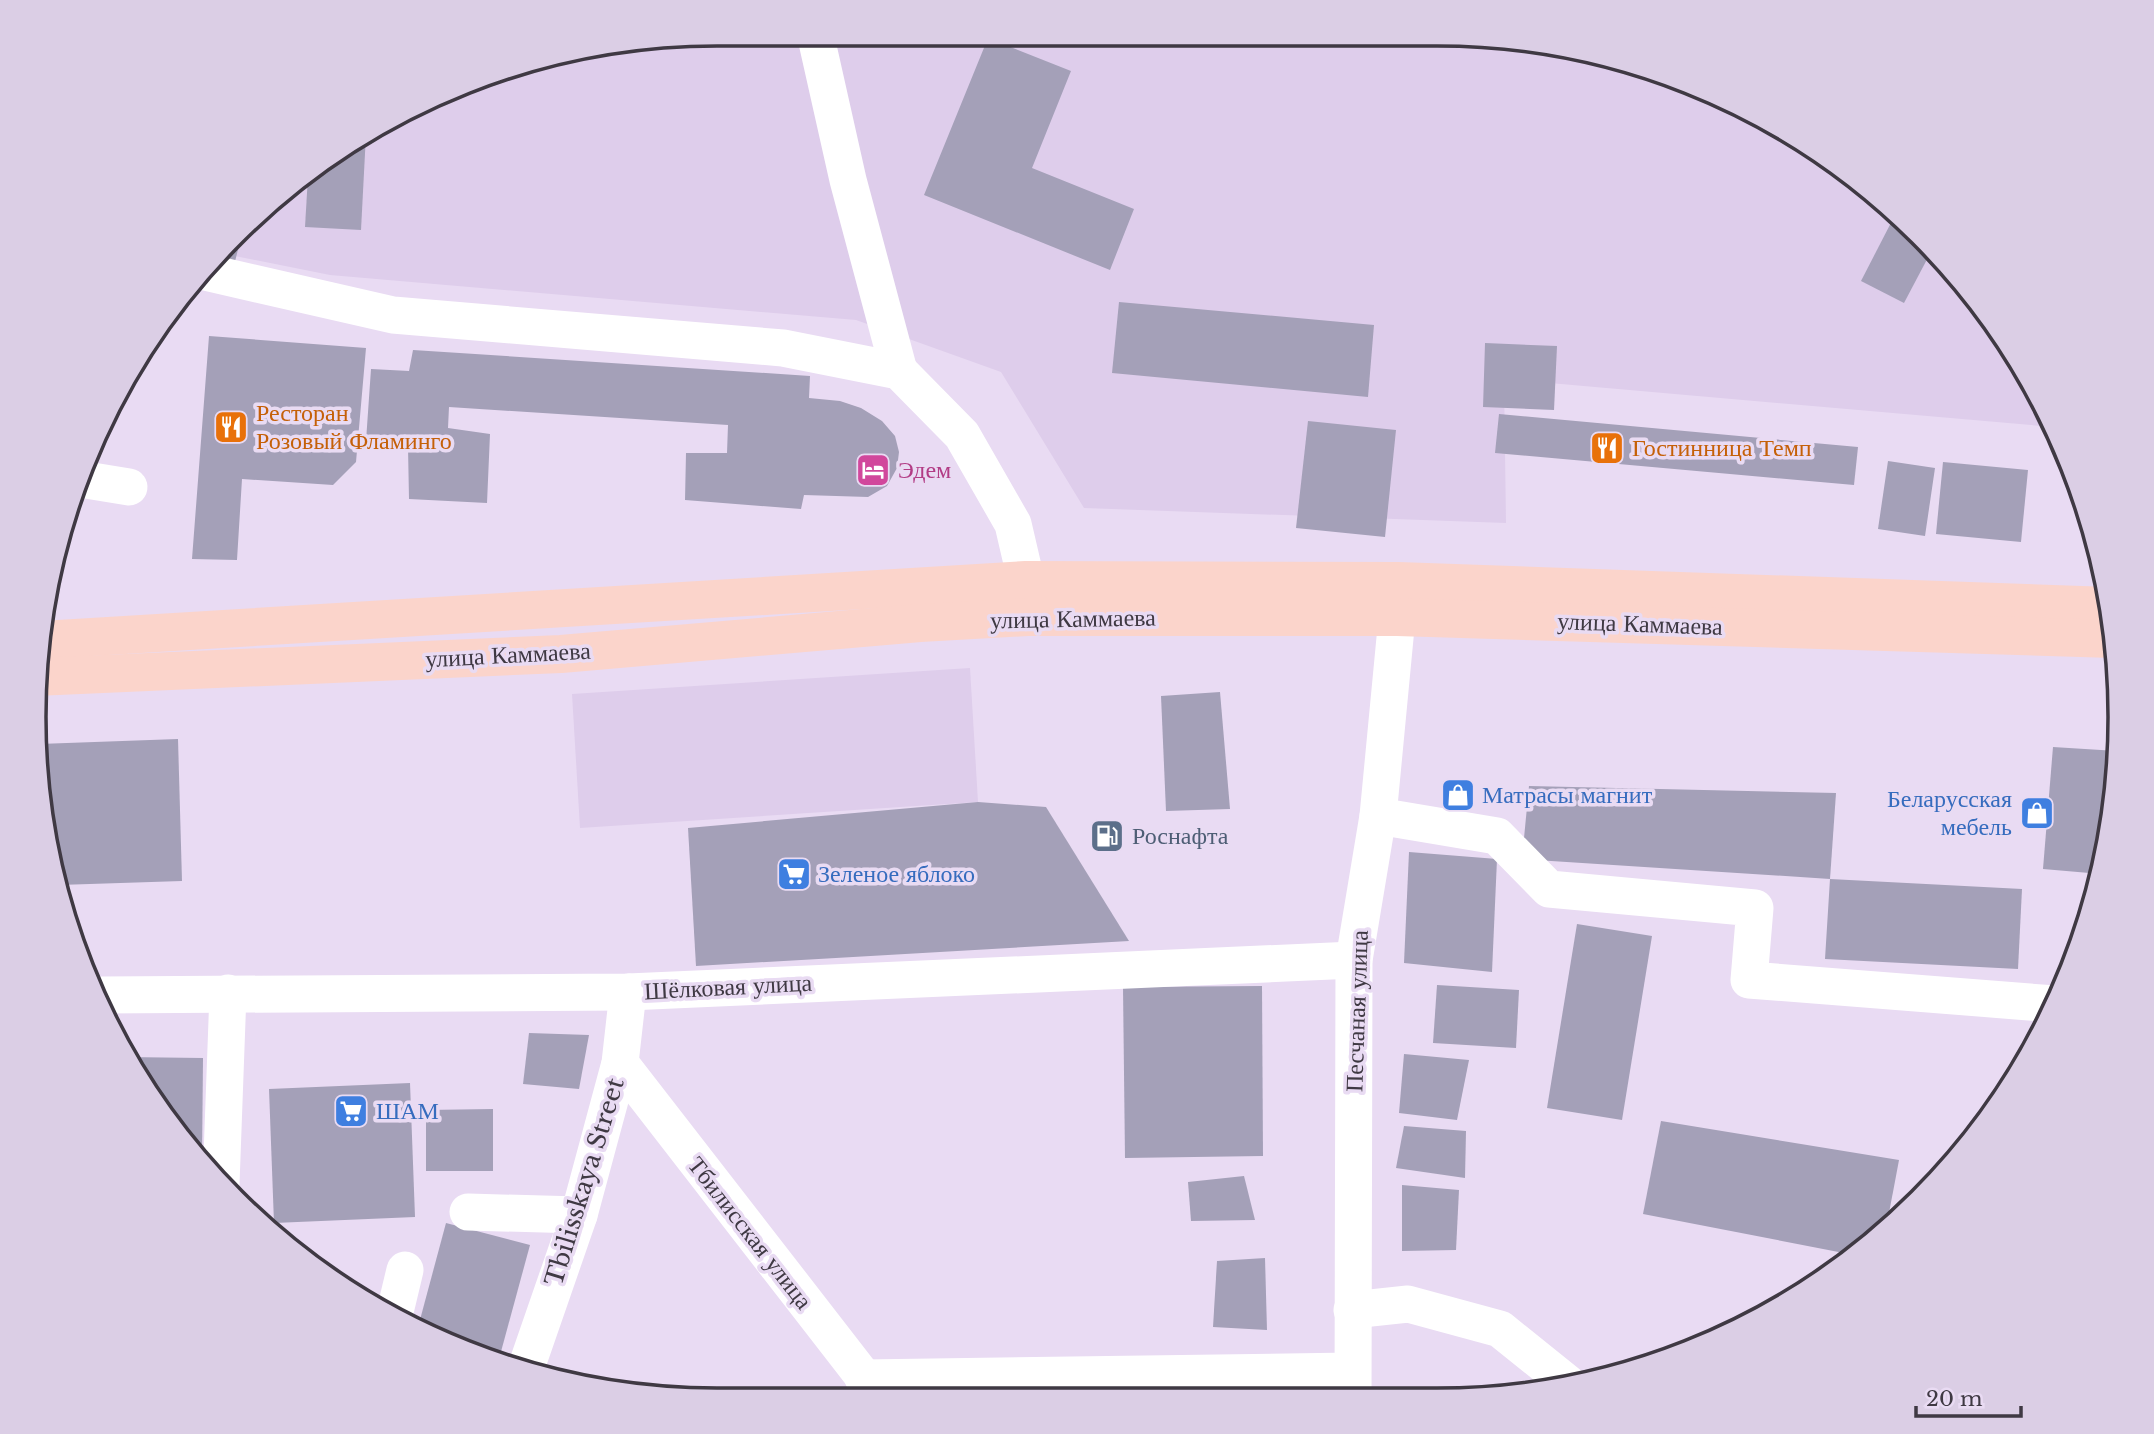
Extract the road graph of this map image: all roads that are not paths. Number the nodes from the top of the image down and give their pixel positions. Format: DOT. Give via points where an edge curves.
graph roads {
  1 [pos="818,46"];
  2 [pos="212,274"];
  3 [pos="900,372"];
  4 [pos="89,480"];
  5 [pos="129,487"];
  6 [pos="1026,580"];
  7 [pos="1397,599"];
  8 [pos="2099,606"];
  9 [pos="1027,617"];
  10 [pos="2104,638"];
  11 [pos="50,640"];
  12 [pos="47,676"];
  13 [pos="1378,816"];
  14 [pos="1354,960"];
  15 [pos="628,992"];
  16 [pos="228,993"];
  17 [pos="106,995"];
  18 [pos="2044,1003"];
  19 [pos="620,1063"];
  20 [pos="222,1170"];
  21 [pos="468,1212"];
  22 [pos="579,1215"];
  23 [pos="404,1270"];
  24 [pos="396,1307"];
  25 [pos="1352,1310"];
  26 [pos="528,1361"];
  27 [pos="1560,1377"];
  28 [pos="1353,1386"];
  29 [pos="871,1388"];
  30 [pos="1032,1388"];
  1 -- 3 [label="street" via="848,180"];
  2 -- 3 [label="street" via="393,315 783,348"];
  3 -- 6 [label="street" via="962,435 1013,524"];
  4 -- 5 [label="street"];
  6 -- 7 [label="main road, улица Каммаева"];
  6 -- 9 [label="street"];
  6 -- 11 [label="main road, улица Каммаева"];
  7 -- 8 [label="main road, улица Каммаева"];
  7 -- 9 [label="main road, улица Каммаева"];
  7 -- 10 [label="main road, улица Каммаева"];
  7 -- 13 [label="street, Песчаная улица"];
  9 -- 12 [label="main road, улица Каммаева" via="561,653"];
  13 -- 14 [label="street, Песчаная улица"];
  13 -- 18 [label="street" via="1497,836 1549,889 1755,908 1749,980"];
  14 -- 15 [label="street, Шёлковая улица"];
  14 -- 25 [label="street, Песчаная улица"];
  15 -- 16 [label="street, Шёлковая улица"];
  15 -- 19 [label="street, Tbilisskaya Street"];
  16 -- 17 [label="street, Шёлковая улица"];
  16 -- 20 [label="street"];
  19 -- 22 [label="street, Tbilisskaya Street"];
  19 -- 29 [label="street, Тбилисская улица"];
  21 -- 22 [label="street"];
  22 -- 26 [label="street, Tbilisskaya Street"];
  23 -- 24 [label="street"];
  25 -- 27 [label="street" via="1408,1304 1500,1329"];
  25 -- 28 [label="street, Песчаная улица"];
  28 -- 30 [label="street"];
}
